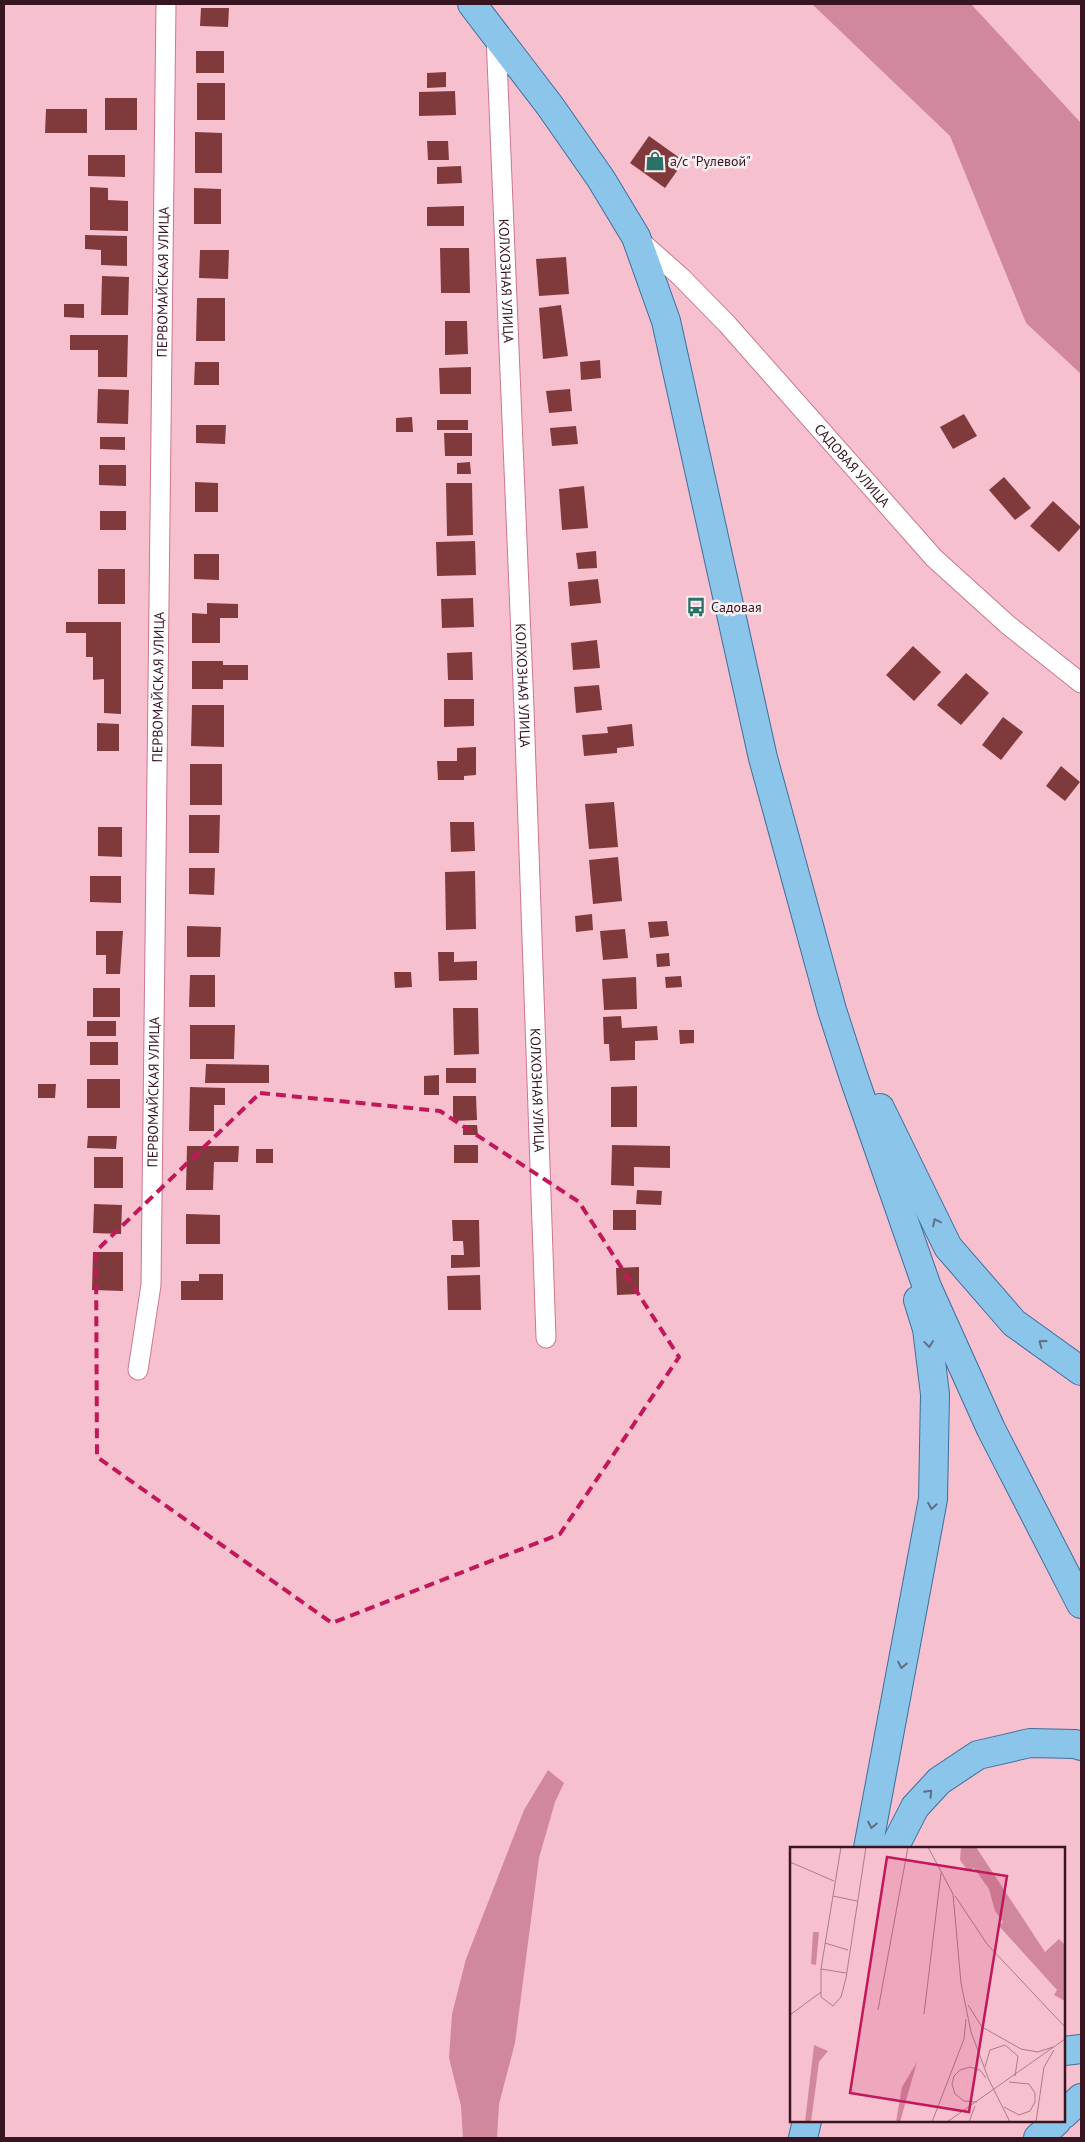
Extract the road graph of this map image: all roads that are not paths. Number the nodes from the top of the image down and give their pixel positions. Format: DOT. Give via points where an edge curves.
graph roads {
  1 [pos="166,4"];
  2 [pos="472,4"];
  3 [pos="496,33"];
  4 [pos="636,237"];
  5 [pos="1081,683"];
  6 [pos="832,1010"];
  7 [pos="854,1078"];
  8 [pos="546,1338"];
  9 [pos="138,1370"];
  10 [pos="1081,1371"];
  11 [pos="1081,1604"];
  12 [pos="1081,1746"];
  13 [pos="868,1847"];
  14 [pos="895,1847"];
  15 [pos="1081,2049"];
  16 [pos="1065,2051"];
  17 [pos="1081,2098"];
  18 [pos="1065,2113"];
  19 [pos="807,2122"];
  20 [pos="1056,2122"];
  21 [pos="804,2138"];
  22 [pos="1038,2138"];
  1 -- 9 [label="street, ПЕРВОМАЙСКАЯ УЛИЦА" via="151,1285"];
  2 -- 3 [label="main road"];
  3 -- 4 [label="main road" via="601,179"];
  3 -- 8 [label="street, КОЛХОЗНАЯ УЛИЦА"];
  4 -- 5 [label="street, САДОВАЯ УЛИЦА" via="727,324 934,558 1008,625"];
  4 -- 6 [label="main road" via="666,321 763,758"];
  6 -- 7 [label="main road"];
  10 -- 6 [label="main road, one-way" via="1014,1324 948,1247"];
  7 -- 11 [label="main road" via="927,1287 990,1430"];
  7 -- 13 [label="main road, one-way" via="874,1160 927,1329 935,1394 934,1499"];
  14 -- 12 [label="main road, one-way" via="915,1807 939,1781 978,1755 1030,1743"];
  15 -- 16 [label="main road"];
  17 -- 18 [label="main road"];
  19 -- 21 [label="main road"];
  20 -- 22 [label="main road"];
}
